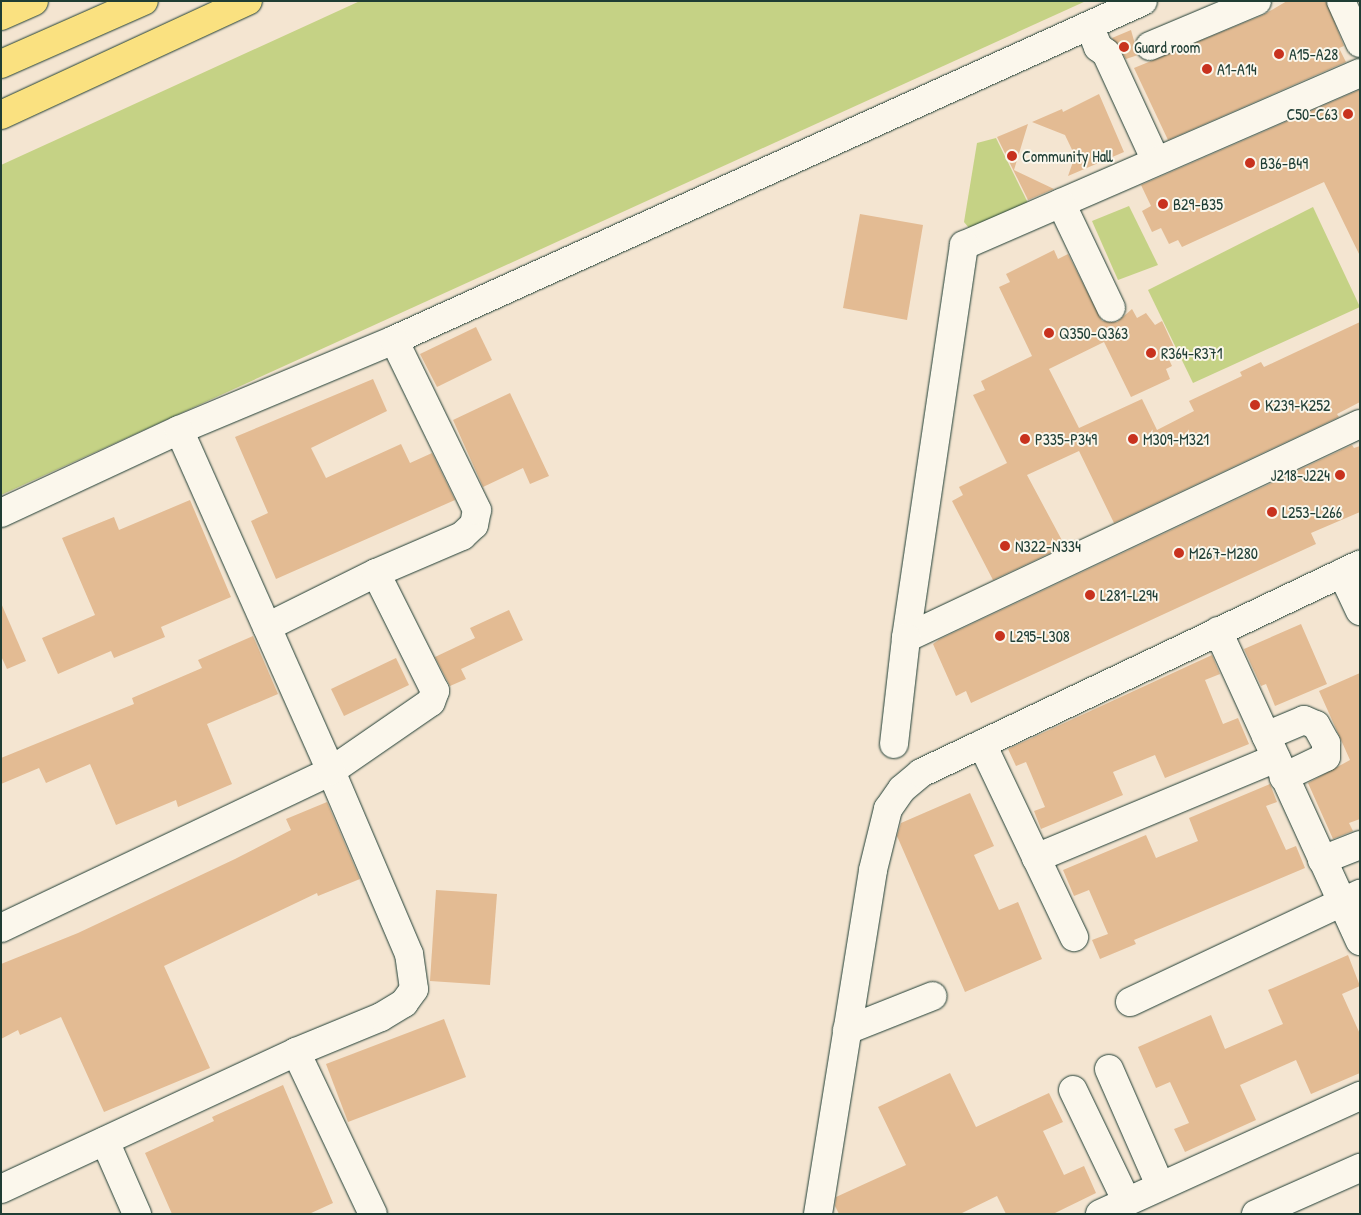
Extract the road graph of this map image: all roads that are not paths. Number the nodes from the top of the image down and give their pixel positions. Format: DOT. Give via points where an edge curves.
graph roads {
  1 [pos="34,1"];
  2 [pos="144,1"];
  3 [pos="248,1"];
  4 [pos="1144,1"];
  5 [pos="1258,1"];
  6 [pos="1341,1"];
  7 [pos="1,16"];
  8 [pos="1094,37"];
  9 [pos="1360,43"];
  10 [pos="1150,46"];
  11 [pos="1,64"];
  12 [pos="1360,73"];
  13 [pos="1,116"];
  14 [pos="1150,162"];
  15 [pos="1061,203"];
  16 [pos="1112,308"];
  17 [pos="394,340"];
  18 [pos="1360,424"];
  19 [pos="179,430"];
  20 [pos="1,513"];
  21 [pos="1351,569"];
  22 [pos="376,573"];
  23 [pos="1360,611"];
  24 [pos="266,627"];
  25 [pos="1218,631"];
  26 [pos="906,638"];
  27 [pos="894,744"];
  28 [pos="982,744"];
  29 [pos="1275,757"];
  30 [pos="331,771"];
  31 [pos="1360,845"];
  32 [pos="1036,858"];
  33 [pos="1322,860"];
  34 [pos="1351,898"];
  35 [pos="1,928"];
  36 [pos="1074,937"];
  37 [pos="1360,941"];
  38 [pos="933,996"];
  39 [pos="1130,1002"];
  40 [pos="847,1030"];
  41 [pos="296,1052"];
  42 [pos="1109,1069"];
  43 [pos="1073,1090"];
  44 [pos="1360,1096"];
  45 [pos="105,1141"];
  46 [pos="1360,1168"];
  47 [pos="1160,1185"];
  48 [pos="1,1189"];
  49 [pos="1126,1200"];
  50 [pos="137,1214"];
  51 [pos="373,1214"];
  52 [pos="818,1214"];
  53 [pos="1100,1214"];
  54 [pos="1256,1214"];
  1 -- 7 [label="main road"];
  2 -- 11 [label="main road"];
  3 -- 13 [label="main road"];
  4 -- 8 [label="street"];
  5 -- 10 [label="street"];
  6 -- 9 [label="street"];
  8 -- 14 [label="street" via="1106,53"];
  8 -- 17 [label="street" via="961,82"];
  12 -- 14 [label="street"];
  14 -- 15 [label="street"];
  15 -- 16 [label="street"];
  15 -- 26 [label="street" via="964,245"];
  17 -- 19 [label="street"];
  17 -- 22 [label="street" via="477,510 474,525 462,536"];
  18 -- 26 [label="street"];
  19 -- 20 [label="street"];
  19 -- 24 [label="street"];
  21 -- 23 [label="street"];
  21 -- 25 [label="street"];
  22 -- 24 [label="street"];
  22 -- 30 [label="street" via="435,691 423,710"];
  24 -- 30 [label="street"];
  25 -- 28 [label="street"];
  25 -- 29 [label="street"];
  26 -- 27 [label="street"];
  28 -- 32 [label="street"];
  28 -- 40 [label="street" via="921,773 902,789 888,809 873,870"];
  29 -- 32 [label="street"];
  29 -- 33 [label="street"];
  30 -- 35 [label="street"];
  30 -- 41 [label="street" via="409,954 414,989 404,1002 381,1017"];
  31 -- 33 [label="street"];
  32 -- 36 [label="street"];
  33 -- 34 [label="street"];
  34 -- 37 [label="street"];
  34 -- 39 [label="street"];
  38 -- 40 [label="street"];
  40 -- 52 [label="street"];
  41 -- 45 [label="street"];
  41 -- 51 [label="street"];
  42 -- 47 [label="street"];
  43 -- 49 [label="street"];
  44 -- 47 [label="street"];
  45 -- 48 [label="street"];
  45 -- 50 [label="street"];
  46 -- 54 [label="street"];
  47 -- 49 [label="street"];
  49 -- 53 [label="street"];
}
